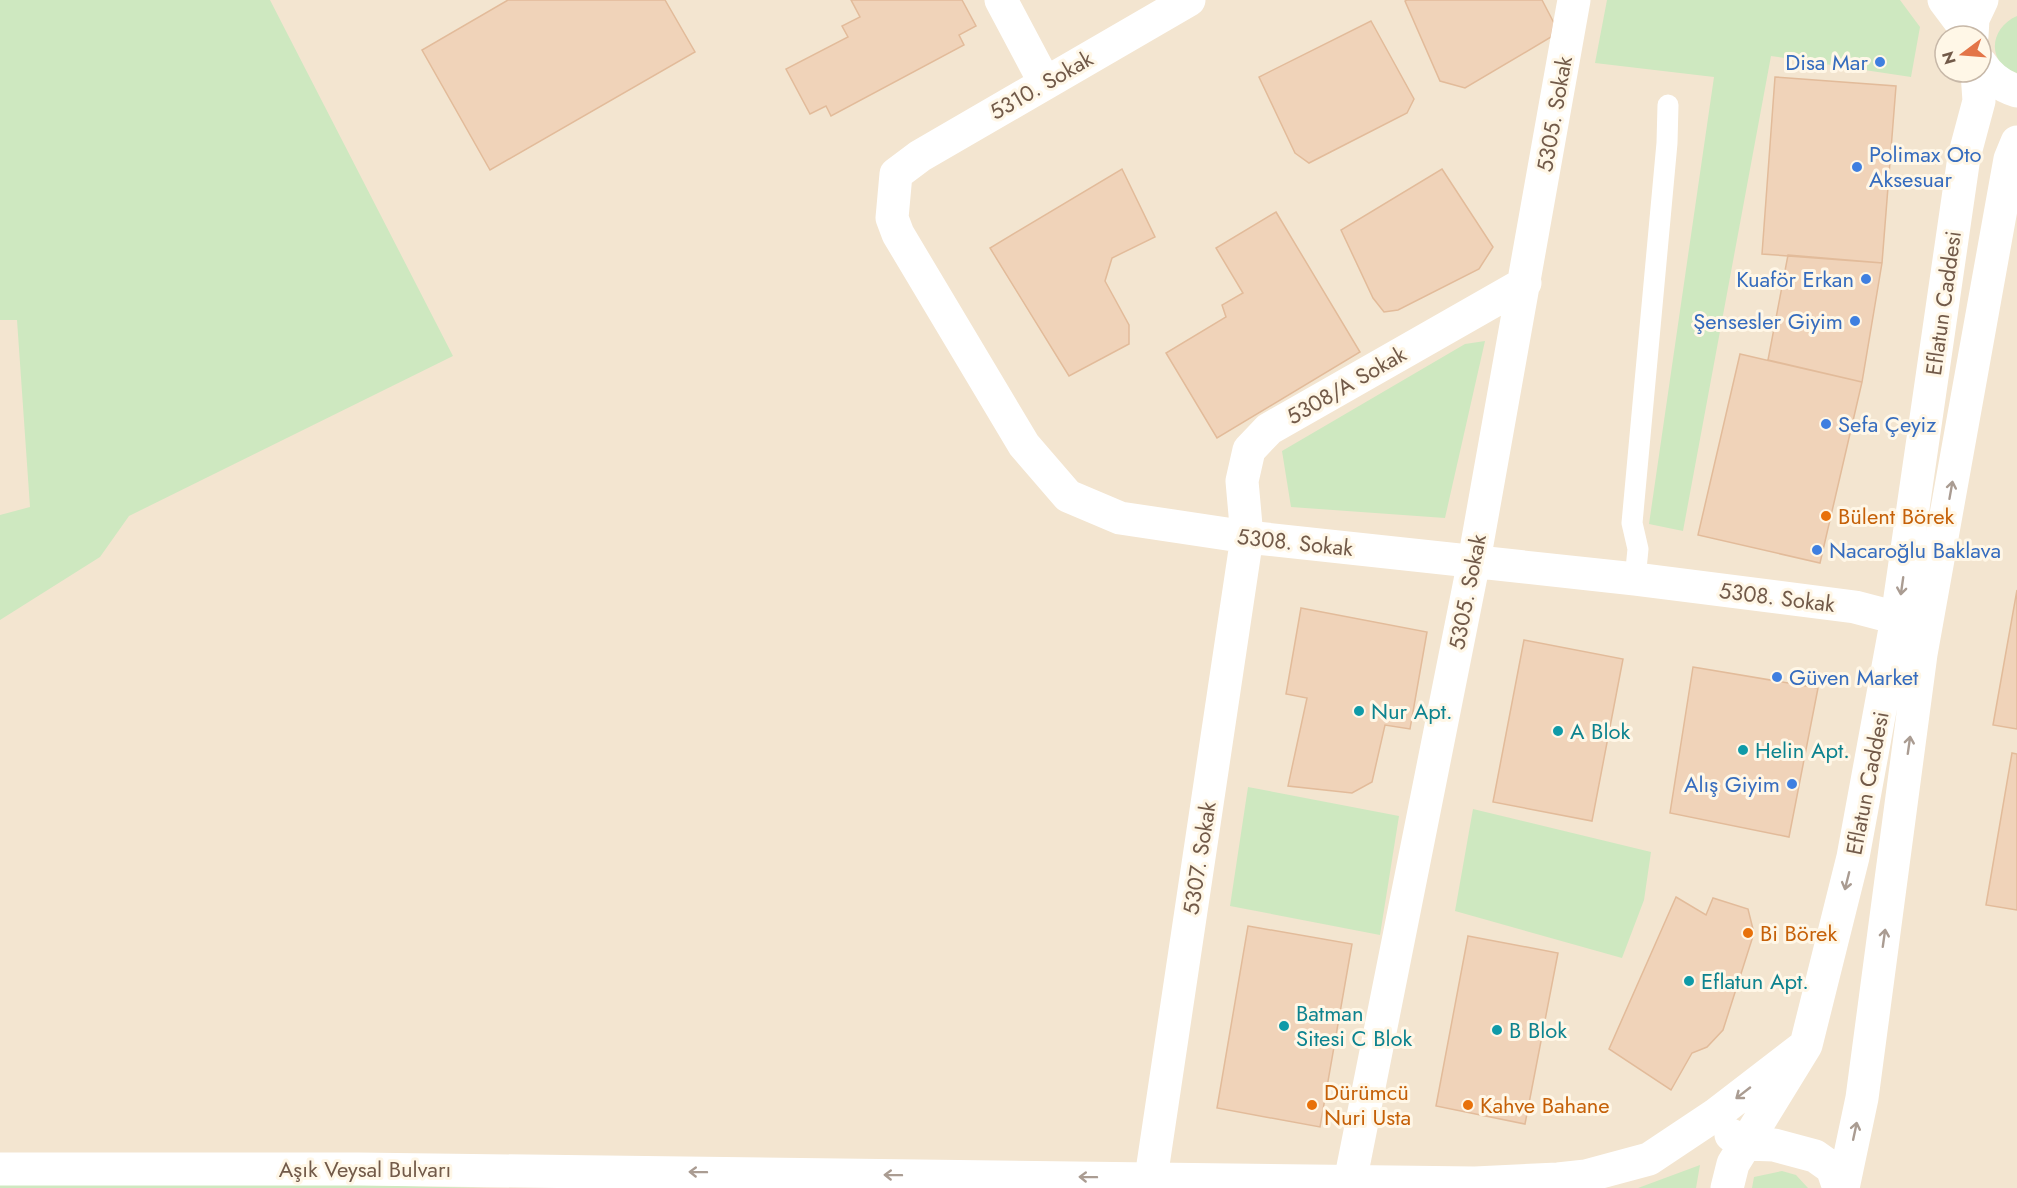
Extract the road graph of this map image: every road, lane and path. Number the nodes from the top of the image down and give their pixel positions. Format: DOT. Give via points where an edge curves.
graph roads {
  1 [pos="1000,0"];
  2 [pos="1189,0"];
  3 [pos="1574,0"];
  4 [pos="1944,0"];
  5 [pos="1982,0"];
  6 [pos="1963,24"];
  7 [pos="1973,24"];
  8 [pos="1993,78"];
  9 [pos="1045,83"];
  10 [pos="1978,84"];
  11 [pos="2017,91"];
  12 [pos="1668,105"];
  13 [pos="2017,142"];
  14 [pos="896,174"];
  15 [pos="1524,283"];
  16 [pos="1247,537"];
  17 [pos="1474,561"];
  18 [pos="1635,579"];
  19 [pos="1897,618"];
  20 [pos="1806,1045"];
  21 [pos="1707,1120"];
  22 [pos="1746,1144"];
  23 [pos="0,1169"];
  24 [pos="1151,1178"];
  25 [pos="1558,1179"];
  26 [pos="1350,1182"];
  27 [pos="1593,1188"];
  28 [pos="1727,1188"];
  29 [pos="1841,1188"];
  1 -- 9 [label="main road"];
  2 -- 9 [label="main road, 5310. Sokak"];
  3 -- 15 [label="main road, 5305. Sokak"];
  4 -- 6 [label="main road"];
  5 -- 7 [label="main road"];
  8 -- 11 [label="main road"];
  9 -- 14 [label="main road, 5310. Sokak"];
  10 -- 19 [label="main road, Eflatun Caddesi, one-way" via="1979,101 1964,158"];
  12 -- 18 [label="lane" via="1632,523 1638,549"];
  29 -- 13 [label="main road, Eflatun Caddesi, one-way" via="1862,1098 1921,654 2010,159"];
  14 -- 16 [label="main road, 5308. Sokak" via="892,218 898,234 1024,445 1068,496 1120,518"];
  15 -- 16 [label="main road, 5308/A Sokak" via="1269,429 1249,450 1242,481"];
  15 -- 17 [label="main road, 5305. Sokak"];
  16 -- 17 [label="main road, 5308. Sokak"];
  16 -- 24 [label="main road, 5307. Sokak"];
  17 -- 18 [label="main road, 5308. Sokak"];
  17 -- 26 [label="main road, 5305. Sokak"];
  18 -- 19 [label="main road, 5308. Sokak" via="1855,607"];
  19 -- 20 [label="main road, Eflatun Caddesi, one-way" via="1853,857"];
  20 -- 21 [label="main road, Aşık Veysal Bulvarı, one-way"];
  20 -- 22 [label="main road, Eflatun Caddesi"];
  21 -- 22 [label="main road"];
  21 -- 25 [label="main road, Aşık Veysal Bulvarı" via="1649,1159 1586,1176"];
  22 -- 28 [label="main road, Eflatun Caddesi" via="1733,1164"];
  22 -- 29 [label="main road" via="1774,1145 1815,1156 1832,1168"];
  24 -- 23 [label="main road, Aşık Veysal Bulvarı, one-way"];
  24 -- 26 [label="main road, Aşık Veysal Bulvarı"];
  25 -- 26 [label="main road, Aşık Veysal Bulvarı"];
  25 -- 27 [label="main road"];
}
